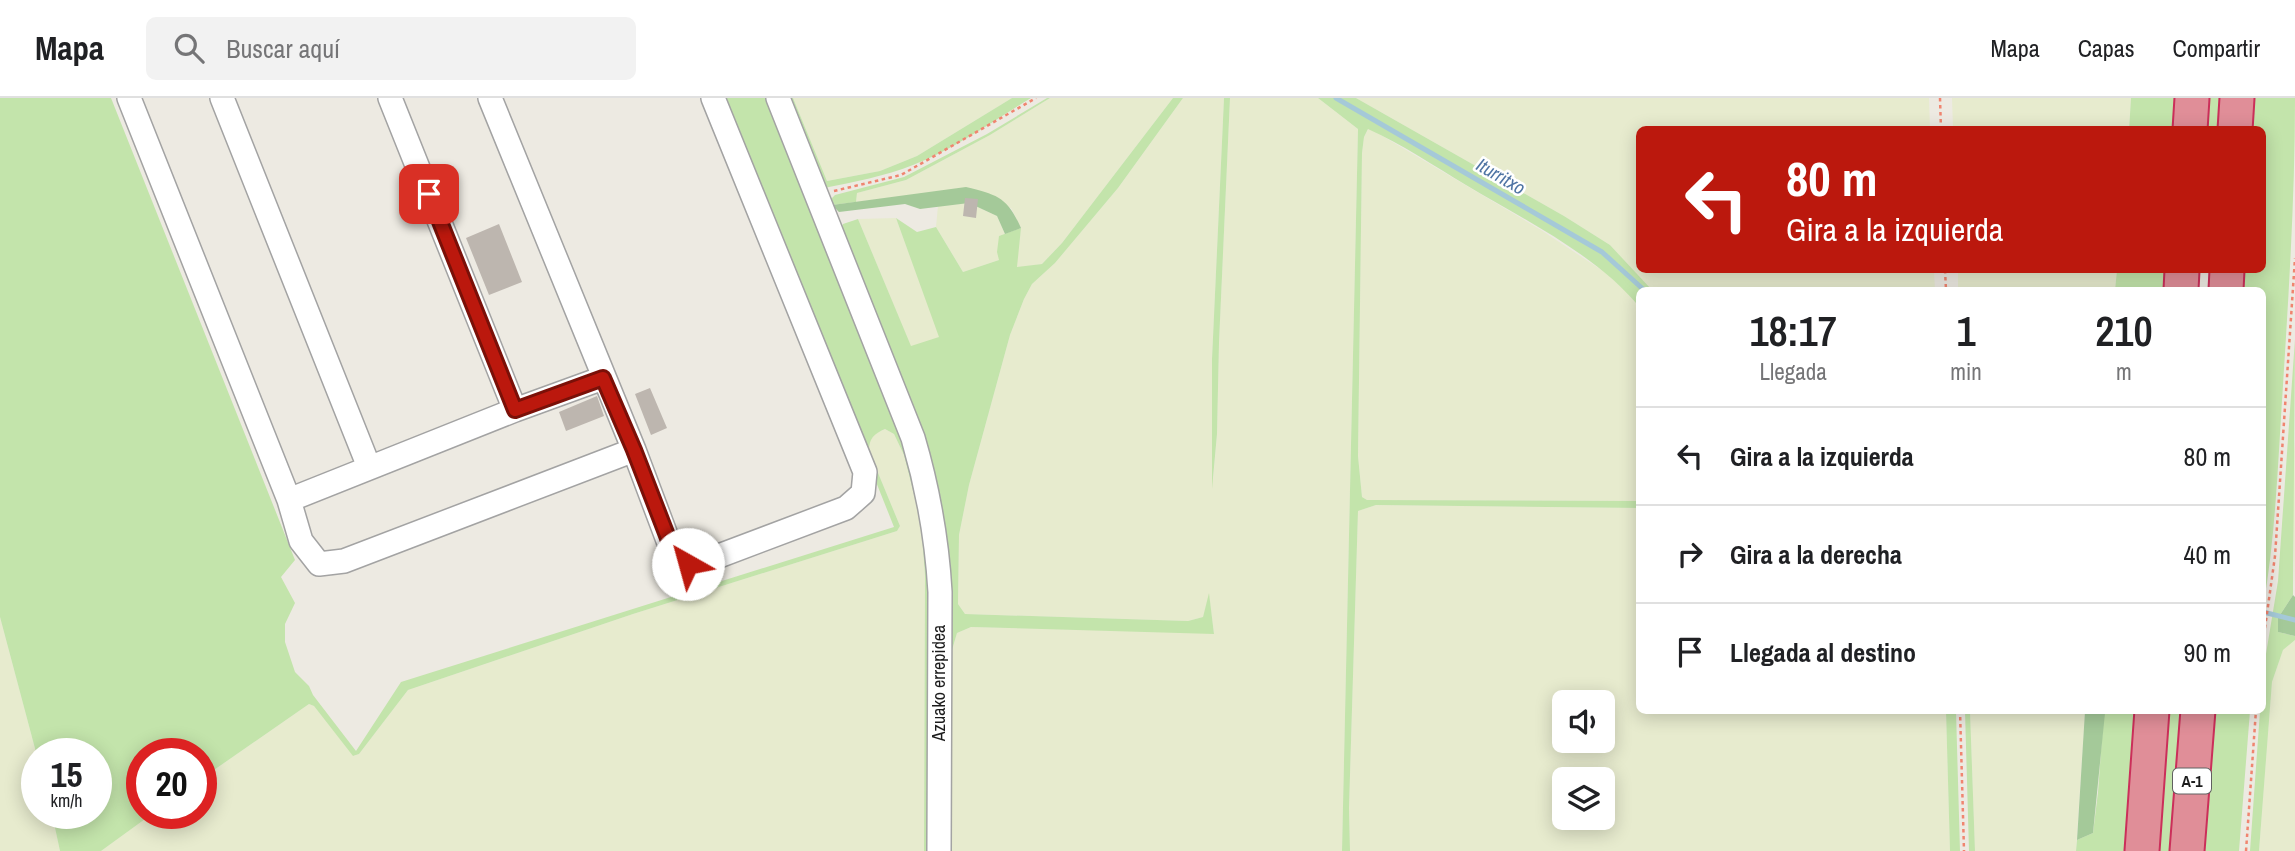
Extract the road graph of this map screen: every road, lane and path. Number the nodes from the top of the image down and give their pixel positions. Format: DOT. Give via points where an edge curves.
graph roads {
  1 [pos="129,98"];
  2 [pos="222,98"];
  3 [pos="390,98"];
  4 [pos="490,98"];
  5 [pos="713,98"];
  6 [pos="778,98"];
  7 [pos="1036,98"];
  8 [pos="1940,98"];
  9 [pos="2192,98"];
  10 [pos="2237,98"];
  11 [pos="1941,126"];
  12 [pos="2190,126"];
  13 [pos="2235,126"];
  14 [pos="818,196"];
  15 [pos="2295,258"];
  16 [pos="603,378"];
  17 [pos="515,410"];
  18 [pos="634,450"];
  19 [pos="369,467"];
  20 [pos="289,500"];
  21 [pos="2266,619"];
  22 [pos="1960,714"];
  23 [pos="2152,714"];
  24 [pos="2198,714"];
  25 [pos="2256,714"];
  26 [pos="939,851"];
  27 [pos="1964,851"];
  28 [pos="2141,851"];
  29 [pos="2187,851"];
  30 [pos="2246,851"];
  1 -- 20 [label="street"];
  2 -- 19 [label="street"];
  3 -- 17 [label="street"];
  4 -- 16 [label="street"];
  5 -- 18 [label="street" via="865,472 863,493 846,508 688,564 673,551"];
  6 -- 14 [label="street, Azuako errepidea"];
  7 -- 14 [label="path" via="901,175"];
  8 -- 11 [label="path"];
  9 -- 12 [label="highway"];
  10 -- 13 [label="highway"];
  14 -- 26 [label="street, Azuako errepidea" via="913,438 933,516 940,592"];
  15 -- 21 [label="path" via="2275,556"];
  16 -- 17 [label="street"];
  16 -- 18 [label="street"];
  17 -- 19 [label="street"];
  18 -- 20 [label="street" via="344,561 319,564 301,541"];
  19 -- 20 [label="street"];
  22 -- 27 [label="path"];
  23 -- 28 [label="highway, A-1"];
  24 -- 29 [label="highway, A-1"];
  25 -- 30 [label="path"];
}
